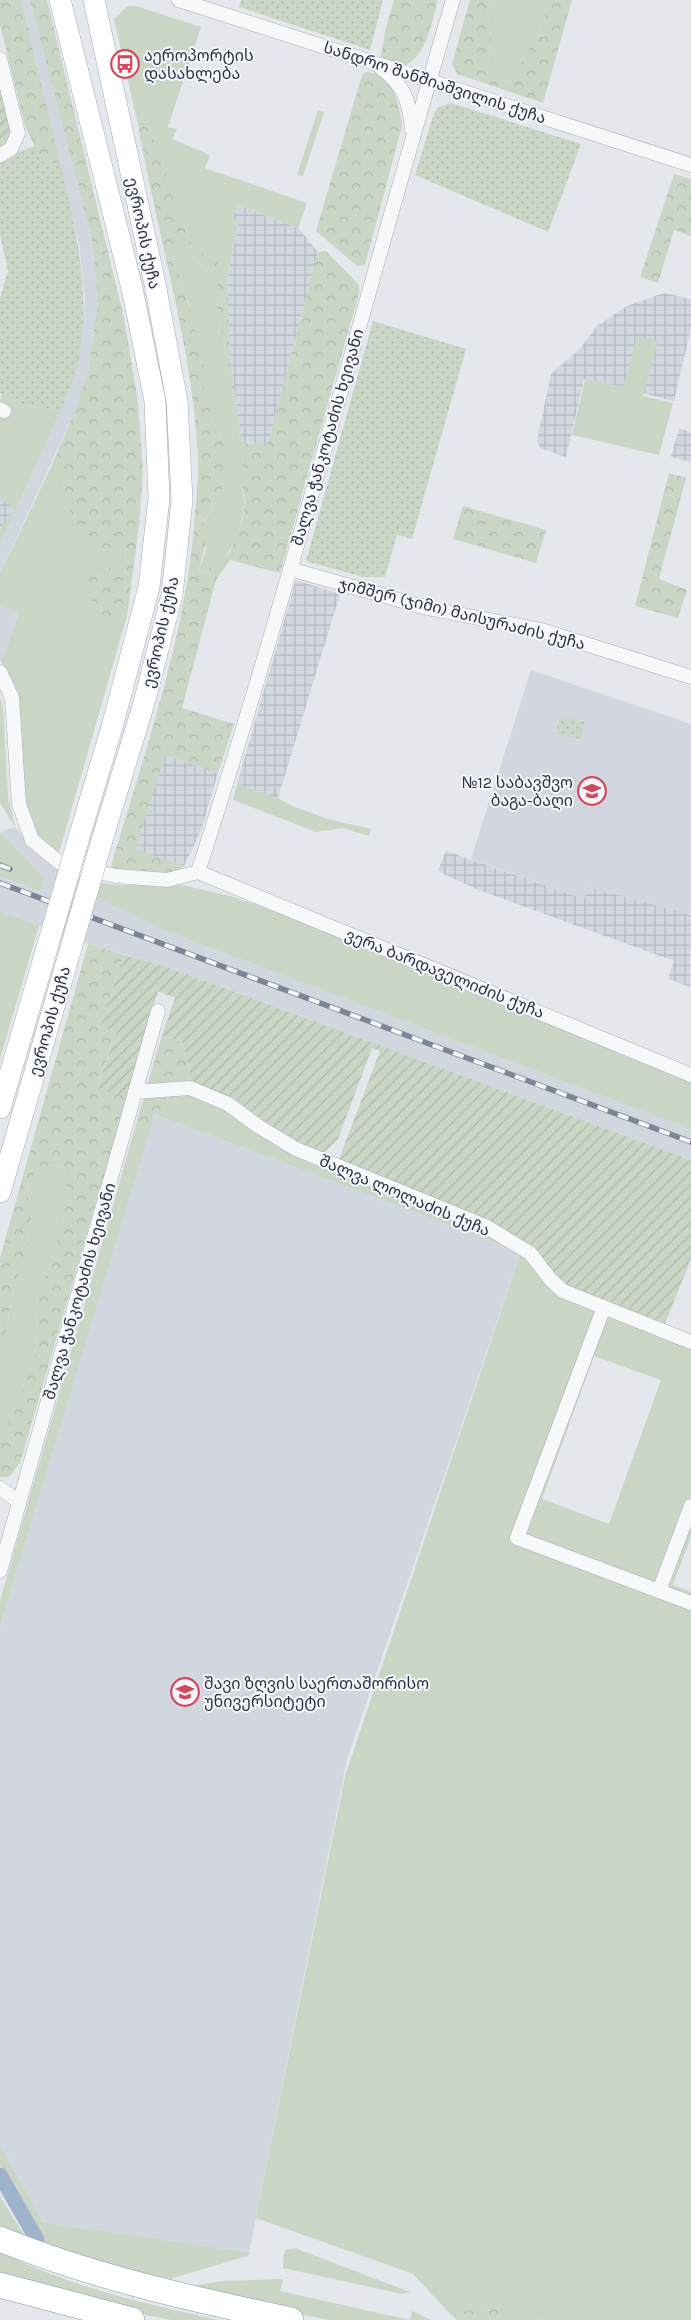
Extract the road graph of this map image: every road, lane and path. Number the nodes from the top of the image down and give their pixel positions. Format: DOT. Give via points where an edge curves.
graph roads {
  1 [pos="60,0"];
  2 [pos="94,0"];
  3 [pos="179,0"];
  4 [pos="453,0"];
  5 [pos="0,60"];
  6 [pos="373,62"];
  7 [pos="429,80"];
  8 [pos="412,137"];
  9 [pos="0,155"];
  10 [pos="691,166"];
  11 [pos="290,569"];
  12 [pos="0,672"];
  13 [pos="691,677"];
  14 [pos="198,872"];
  15 [pos="158,1011"];
  16 [pos="691,1075"];
  17 [pos="135,1092"];
  18 [pos="0,1108"];
  19 [pos="0,1192"];
  20 [pos="604,1307"];
  21 [pos="691,1342"];
  22 [pos="0,1488"];
  23 [pos="19,1502"];
  24 [pos="691,1506"];
  25 [pos="0,1571"];
  26 [pos="659,1591"];
  27 [pos="691,1603"];
  28 [pos="0,2239"];
  29 [pos="0,2285"];
  30 [pos="132,2320"];
  31 [pos="291,2320"];
  1 -- 18 [label="main road, ევროპის ქუჩა, bridge" via="132,288 154,402 159,498 148,587 112,727"];
  2 -- 19 [label="main road, ევროპის ქუჩა, bridge" via="178,401 182,500 172,595 144,703"];
  3 -- 6 [label="street, სანდრო შანშიაშვილის ქუჩა"];
  4 -- 7 [label="street, შალვა ჭანკოტაძის ხეივანი"];
  5 -- 9 [label="street" via="18,133 11,149"];
  6 -- 7 [label="street, სანდრო შანშიაშვილის ქუჩა"];
  6 -- 8 [label="street" via="392,77 405,94 410,109"];
  7 -- 8 [label="street, შალვა ჭანკოტაძის ხეივანი"];
  7 -- 10 [label="street, სანდრო შანშიაშვილის ქუჩა"];
  8 -- 11 [label="street, შალვა ჭანკოტაძის ხეივანი"];
  11 -- 13 [label="street, ჯიმშერ (ჯიმი) მაისურაძის ქუჩა" via="427,608 541,630"];
  11 -- 14 [label="street, შალვა ჭანკოტაძის ხეივანი"];
  12 -- 14 [label="street" via="12,698 19,804 32,840 60,863 116,876 167,880"];
  14 -- 16 [label="street, ვერა ბარდაველიძის ქუჩა"];
  15 -- 17 [label="street, შალვა ჭანკოტაძის ხეივანი"];
  17 -- 20 [label="street, შალვა ლოლაძის ქუჩა" via="190,1088 228,1104 296,1149 485,1226 530,1253 563,1291"];
  17 -- 23 [label="street, შალვა ჭანკოტაძის ხეივანი"];
  20 -- 21 [label="street, შალვა ლოლაძის ქუჩა"];
  20 -- 26 [label="street" via="517,1538"];
  22 -- 23 [label="street"];
  23 -- 25 [label="street, შალვა ჭანკოტაძის ხეივანი"];
  24 -- 26 [label="street"];
  26 -- 27 [label="street"];
  28 -- 31 [label="highway" via="50,2259"];
  29 -- 30 [label="highway"];
}
